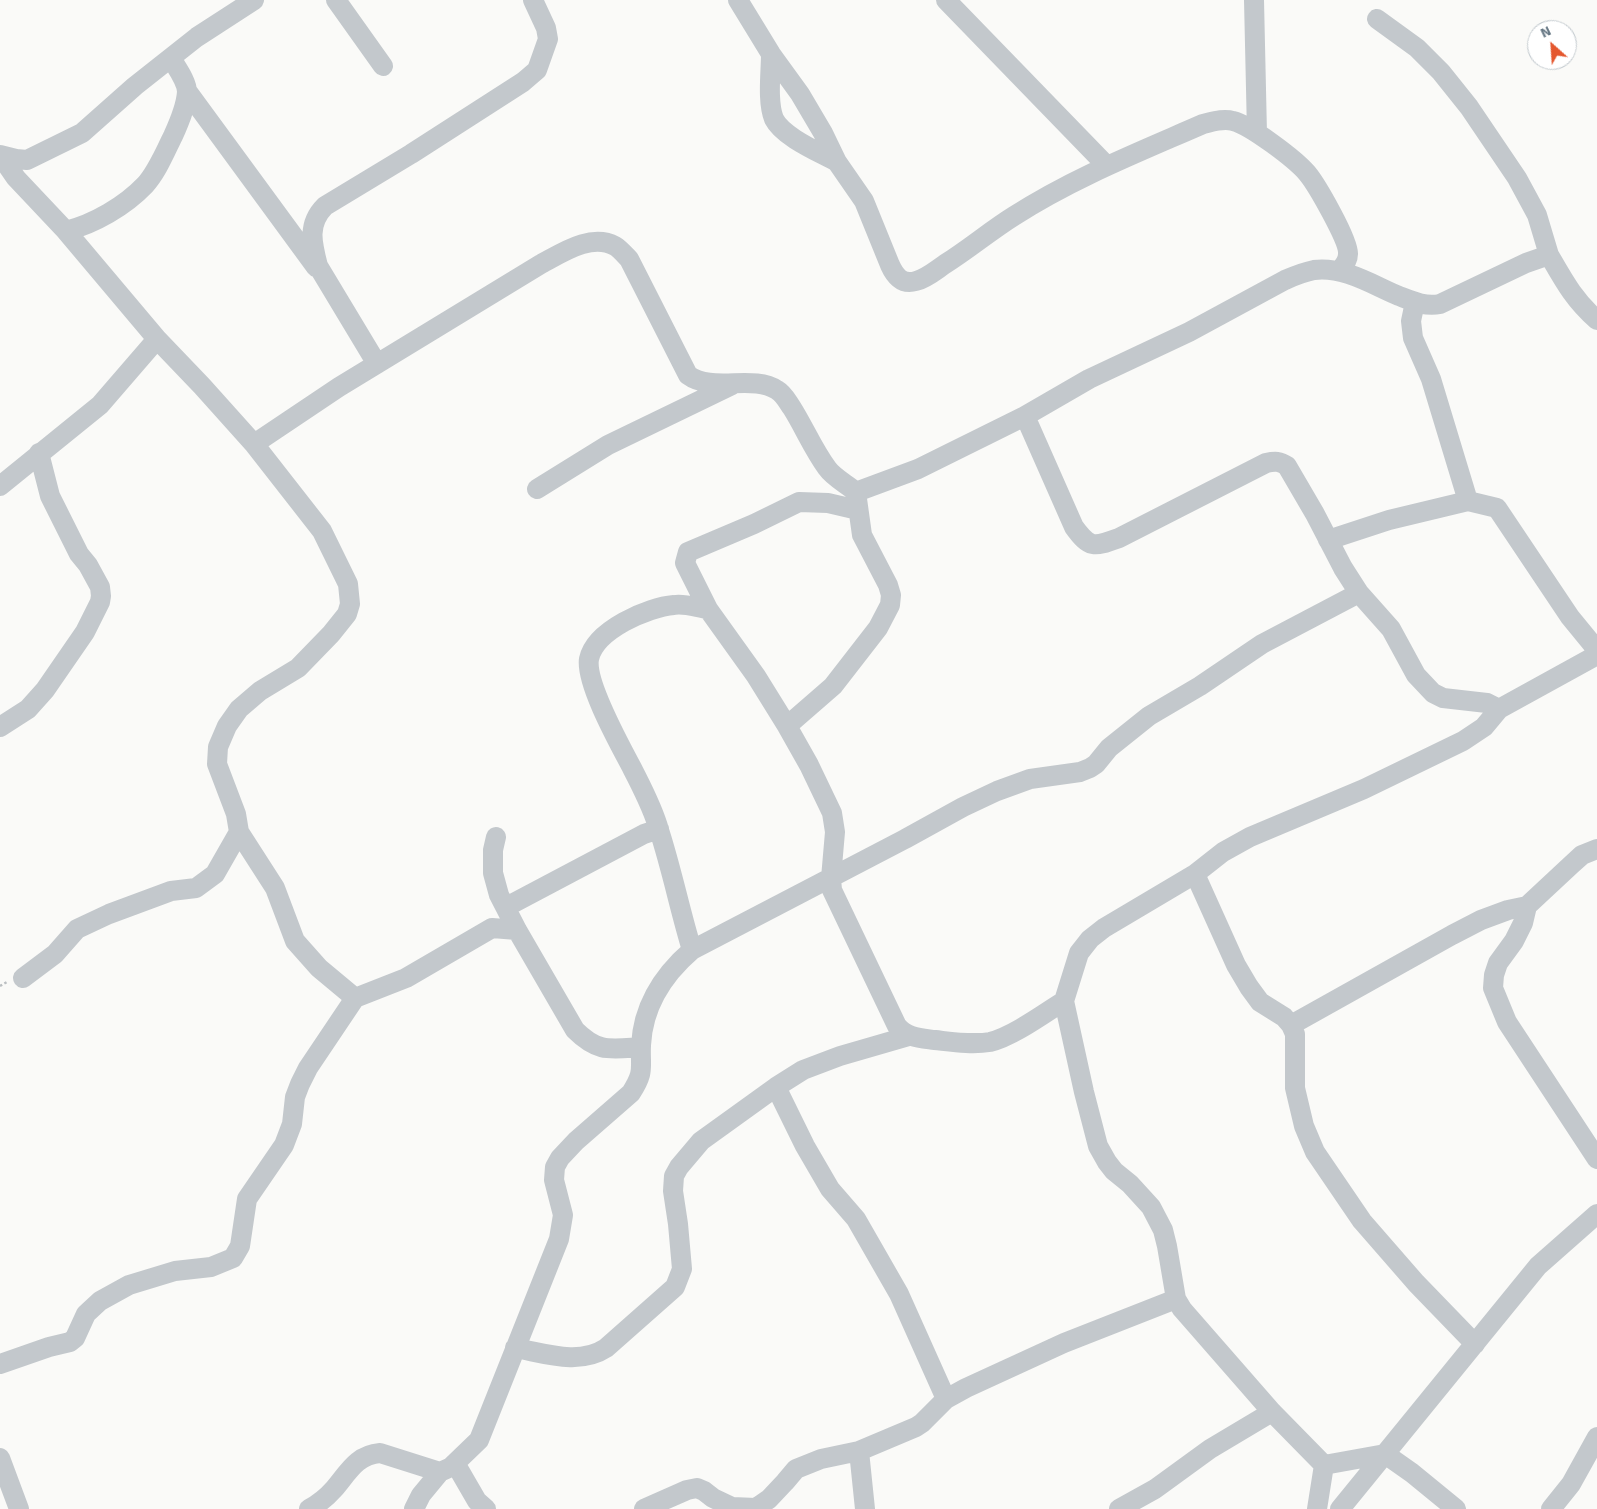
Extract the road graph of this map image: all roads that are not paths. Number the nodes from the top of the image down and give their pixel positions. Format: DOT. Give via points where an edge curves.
graph roads {
  1 [pos="254,0"];
  2 [pos="336,0"];
  3 [pos="532,0"];
  4 [pos="738,0"];
  5 [pos="946,0"];
  6 [pos="1254,0"];
  7 [pos="234,5"];
  8 [pos="1377,19"];
  9 [pos="771,54"];
  10 [pos="171,58"];
  11 [pos="383,66"];
  12 [pos="187,91"];
  13 [pos="1257,133"];
  14 [pos="0,155"];
  15 [pos="837,162"];
  16 [pos="1107,166"];
  17 [pos="66,231"];
  18 [pos="1549,255"];
  19 [pos="1339,271"];
  20 [pos="323,277"];
  21 [pos="1415,302"];
  22 [pos="1597,320"];
  23 [pos="157,339"];
  24 [pos="377,364"];
  25 [pos="736,383"];
  26 [pos="1025,416"];
  27 [pos="254,444"];
  28 [pos="39,453"];
  29 [pos="0,486"];
  30 [pos="537,489"];
  31 [pos="857,501"];
  32 [pos="1468,502"];
  33 [pos="1328,540"];
  34 [pos="1359,593"];
  35 [pos="708,610"];
  36 [pos="1597,650"];
  37 [pos="1597,655"];
  38 [pos="1499,709"];
  39 [pos="787,726"];
  40 [pos="0,727"];
  41 [pos="659,829"];
  42 [pos="239,832"];
  43 [pos="496,837"];
  44 [pos="1597,849"];
  45 [pos="1196,874"];
  46 [pos="831,878"];
  47 [pos="1527,906"];
  48 [pos="506,907"];
  49 [pos="517,930"];
  50 [pos="692,950"];
  51 [pos="23,978"];
  52 [pos="355,998"];
  53 [pos="1064,1001"];
  54 [pos="1291,1025"];
  55 [pos="909,1036"];
  56 [pos="641,1047"];
  57 [pos="776,1088"];
  58 [pos="1597,1159"];
  59 [pos="1597,1214"];
  60 [pos="1176,1299"];
  61 [pos="1475,1344"];
  62 [pos="515,1348"];
  63 [pos="0,1364"];
  64 [pos="946,1399"];
  65 [pos="1272,1412"];
  66 [pos="1597,1436"];
  67 [pos="860,1451"];
  68 [pos="1385,1454"];
  69 [pos="0,1458"];
  70 [pos="1324,1465"];
  71 [pos="447,1467"];
  72 [pos="19,1509"];
  73 [pos="309,1509"];
  74 [pos="414,1509"];
  75 [pos="486,1509"];
  76 [pos="644,1509"];
  77 [pos="865,1509"];
  78 [pos="1119,1509"];
  79 [pos="1317,1509"];
  80 [pos="1340,1509"];
  81 [pos="1456,1509"];
  82 [pos="1551,1509"];
  1 -- 7 [label="street"];
  2 -- 11 [label="street"];
  3 -- 20 [label="street" via="548,39 537,70 451,129 324,206 312,224 314,252"];
  4 -- 9 [label="street"];
  5 -- 16 [label="street"];
  6 -- 13 [label="street"];
  7 -- 10 [label="street"];
  8 -- 18 [label="street" via="1417,48 1468,107 1517,178 1537,215"];
  9 -- 15 [label="street" via="812,114"];
  9 -- 15 [label="street" via="773,117 794,138"];
  10 -- 12 [label="street"];
  10 -- 14 [label="street" via="82,133 27,160"];
  12 -- 17 [label="street" via="177,126 145,185 102,216"];
  12 -- 20 [label="street"];
  13 -- 16 [label="street" via="1232,120 1202,124"];
  13 -- 19 [label="street" via="1307,172 1317,186 1348,253 1346,264"];
  14 -- 17 [label="street" via="16,178"];
  15 -- 16 [label="street" via="864,202 894,275 914,282 1013,216"];
  17 -- 23 [label="street"];
  18 -- 21 [label="street" via="1440,304 1430,306"];
  18 -- 22 [label="street" via="1572,294"];
  19 -- 21 [label="street"];
  19 -- 26 [label="street" via="1315,270 1285,280 1189,332 1089,379"];
  20 -- 24 [label="street"];
  21 -- 32 [label="street" via="1411,321 1414,338 1431,379"];
  23 -- 27 [label="street"];
  23 -- 28 [label="street" via="100,405"];
  24 -- 25 [label="street" via="541,264 573,247 603,242 616,246 630,259 688,375 696,381"];
  24 -- 27 [label="street"];
  25 -- 30 [label="street" via="608,445"];
  25 -- 31 [label="street" via="770,386 783,394 827,468"];
  26 -- 31 [label="street"];
  26 -- 33 [label="street" via="1074,527 1090,545 1119,538 1275,461 1288,466"];
  27 -- 42 [label="street" via="322,531 348,584 350,604 347,614 332,634 298,668 260,691 239,709 227,726 218,747 217,764 236,814"];
  28 -- 29 [label="street"];
  28 -- 40 [label="street" via="50,496 79,554 88,564 101,596 85,632 46,690 28,709"];
  31 -- 35 [label="street" via="799,502 688,552 685,563"];
  31 -- 39 [label="street" via="862,535 888,585 890,605 878,628 833,686"];
  32 -- 33 [label="street" via="1388,520"];
  32 -- 36 [label="street" via="1497,508 1570,617"];
  33 -- 34 [label="street"];
  34 -- 38 [label="street" via="1391,629 1416,675 1432,693 1443,698 1487,703"];
  34 -- 46 [label="street" via="1262,644 1149,716 1108,748 1090,768 1030,779 997,791"];
  35 -- 39 [label="street" via="756,676"];
  35 -- 41 [label="street" via="677,604 655,608 612,629 593,650 589,660 608,722"];
  37 -- 38 [label="street"];
  38 -- 45 [label="street" via="1484,727 1442,752 1250,837 1223,852"];
  39 -- 46 [label="street" via="832,813 835,832"];
  41 -- 48 [label="street"];
  41 -- 50 [label="street"];
  42 -- 51 [label="street" via="215,874 196,888 171,891 77,929 56,954"];
  42 -- 52 [label="street" via="275,888 295,940 319,968"];
  43 -- 48 [label="street" via="493,873"];
  44 -- 47 [label="street" via="1582,856"];
  45 -- 53 [label="street" via="1090,939 1079,954"];
  45 -- 54 [label="street" via="1249,987 1260,1002"];
  46 -- 50 [label="street"];
  46 -- 55 [label="street" via="834,897 897,1026"];
  47 -- 54 [label="street" via="1481,920"];
  47 -- 58 [label="street" via="1514,941 1498,962 1493,988 1508,1022"];
  48 -- 49 [label="street"];
  49 -- 52 [label="street" via="492,928 406,978"];
  49 -- 56 [label="street" via="575,1030 588,1043 606,1048"];
  50 -- 56 [label="street" via="667,975 647,1009"];
  52 -- 63 [label="street" via="300,1084 284,1145 247,1199 240,1246 233,1258 211,1267 175,1271 129,1285 100,1301 86,1314 70,1342"];
  53 -- 55 [label="street" via="991,1042"];
  53 -- 60 [label="street" via="1098,1146 1114,1171 1151,1207 1163,1230"];
  54 -- 61 [label="street" via="1295,1034 1295,1088 1304,1126 1315,1152 1362,1221"];
  55 -- 57 [label="street" via="803,1070"];
  56 -- 62 [label="street" via="642,1067 631,1093 576,1141 555,1167 554,1180 563,1215 559,1239"];
  57 -- 62 [label="street" via="701,1141 674,1176 682,1269 675,1287 598,1353 570,1357"];
  57 -- 64 [label="street" via="830,1189 856,1219 899,1294"];
  59 -- 61 [label="street" via="1538,1266"];
  60 -- 64 [label="street" via="1064,1343"];
  60 -- 65 [label="street"];
  61 -- 68 [label="street"];
  62 -- 71 [label="street" via="478,1440"];
  64 -- 67 [label="street" via="916,1427"];
  65 -- 70 [label="street"];
  65 -- 78 [label="street"];
  66 -- 82 [label="street" via="1571,1484"];
  67 -- 76 [label="street" via="821,1458 796,1468 769,1499 756,1508 732,1507 697,1488"];
  67 -- 77 [label="street"];
  68 -- 70 [label="street"];
  68 -- 80 [label="street"];
  68 -- 81 [label="street"];
  69 -- 72 [label="street"];
  70 -- 79 [label="street"];
  71 -- 73 [label="street" via="380,1453 371,1454 358,1460 334,1489"];
  71 -- 74 [label="street" via="421,1495"];
  71 -- 75 [label="street"];
}
